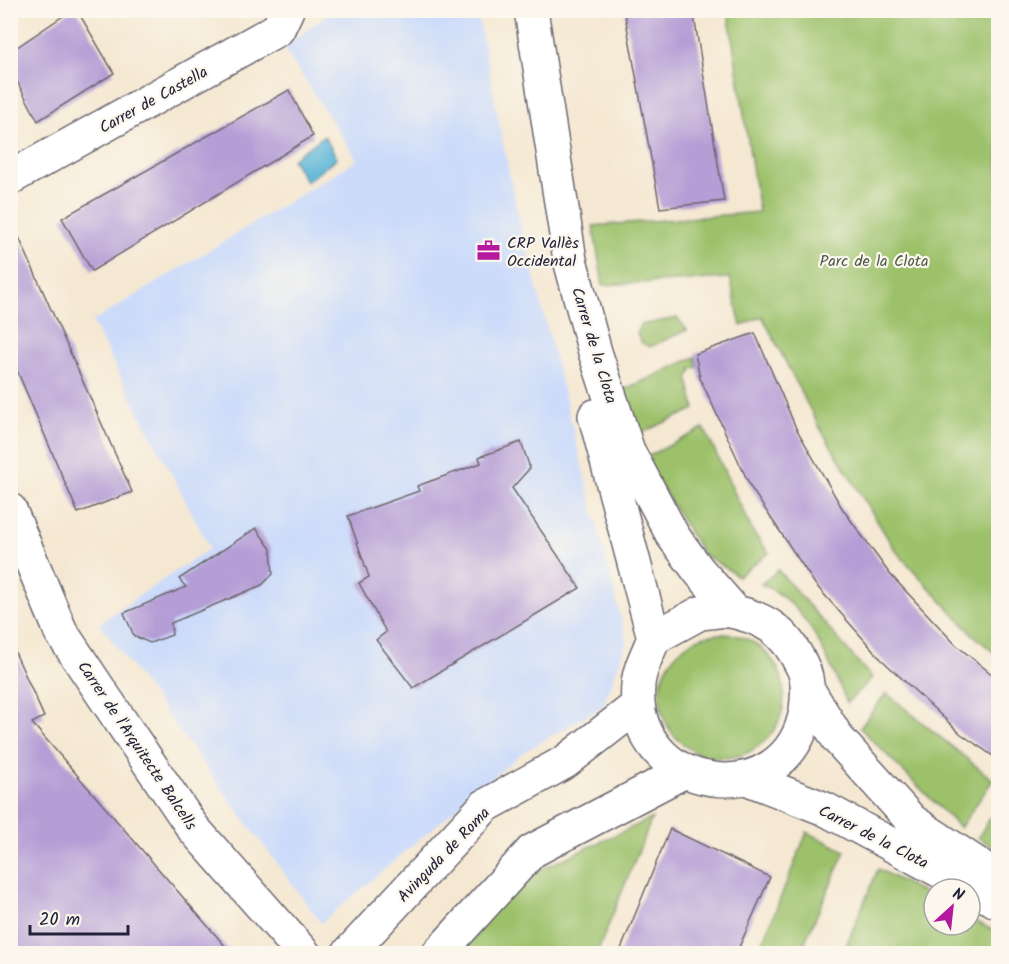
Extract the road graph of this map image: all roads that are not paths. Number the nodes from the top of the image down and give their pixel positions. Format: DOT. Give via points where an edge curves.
graph roads {
  1 [pos="287,10"];
  2 [pos="509,10"];
  3 [pos="531,10"];
  4 [pos="10,178"];
  5 [pos="581,329"];
  6 [pos="594,374"];
  7 [pos="10,510"];
  8 [pos="735,612"];
  9 [pos="654,638"];
  10 [pos="807,688"];
  11 [pos="637,706"];
  12 [pos="684,772"];
  13 [pos="746,778"];
  14 [pos="999,878"];
  15 [pos="999,902"];
  16 [pos="304,954"];
  17 [pos="348,954"];
  18 [pos="438,954"];
  1 -- 4 [label="street, Carrer de Castella" via="278,29"];
  2 -- 5 [label="street, Carrer de la Clota" via="546,229"];
  3 -- 5 [label="street, Carrer de la Clota"];
  5 -- 6 [label="street, Carrer de la Clota"];
  6 -- 8 [label="street, Carrer de la Clota" via="628,451 673,536"];
  6 -- 9 [label="street, Carrer de la Clota"];
  7 -- 16 [label="street, Carrer de l'Arquitecte Balcells" via="61,632 193,828"];
  8 -- 9 [label="street" via="700,613"];
  8 -- 10 [label="street" via="752,615 775,628 793,647"];
  9 -- 11 [label="street" via="638,682"];
  10 -- 13 [label="street" via="804,722 791,747 771,766"];
  10 -- 14 [label="street, Carrer de la Clota" via="838,739 912,821"];
  11 -- 12 [label="street" via="653,745"];
  11 -- 17 [label="street, Avinguda de Roma" via="565,762 485,807"];
  12 -- 13 [label="street" via="704,779"];
  12 -- 18 [label="street" via="532,851"];
  13 -- 15 [label="street, Carrer de la Clota" via="825,809"];
}
